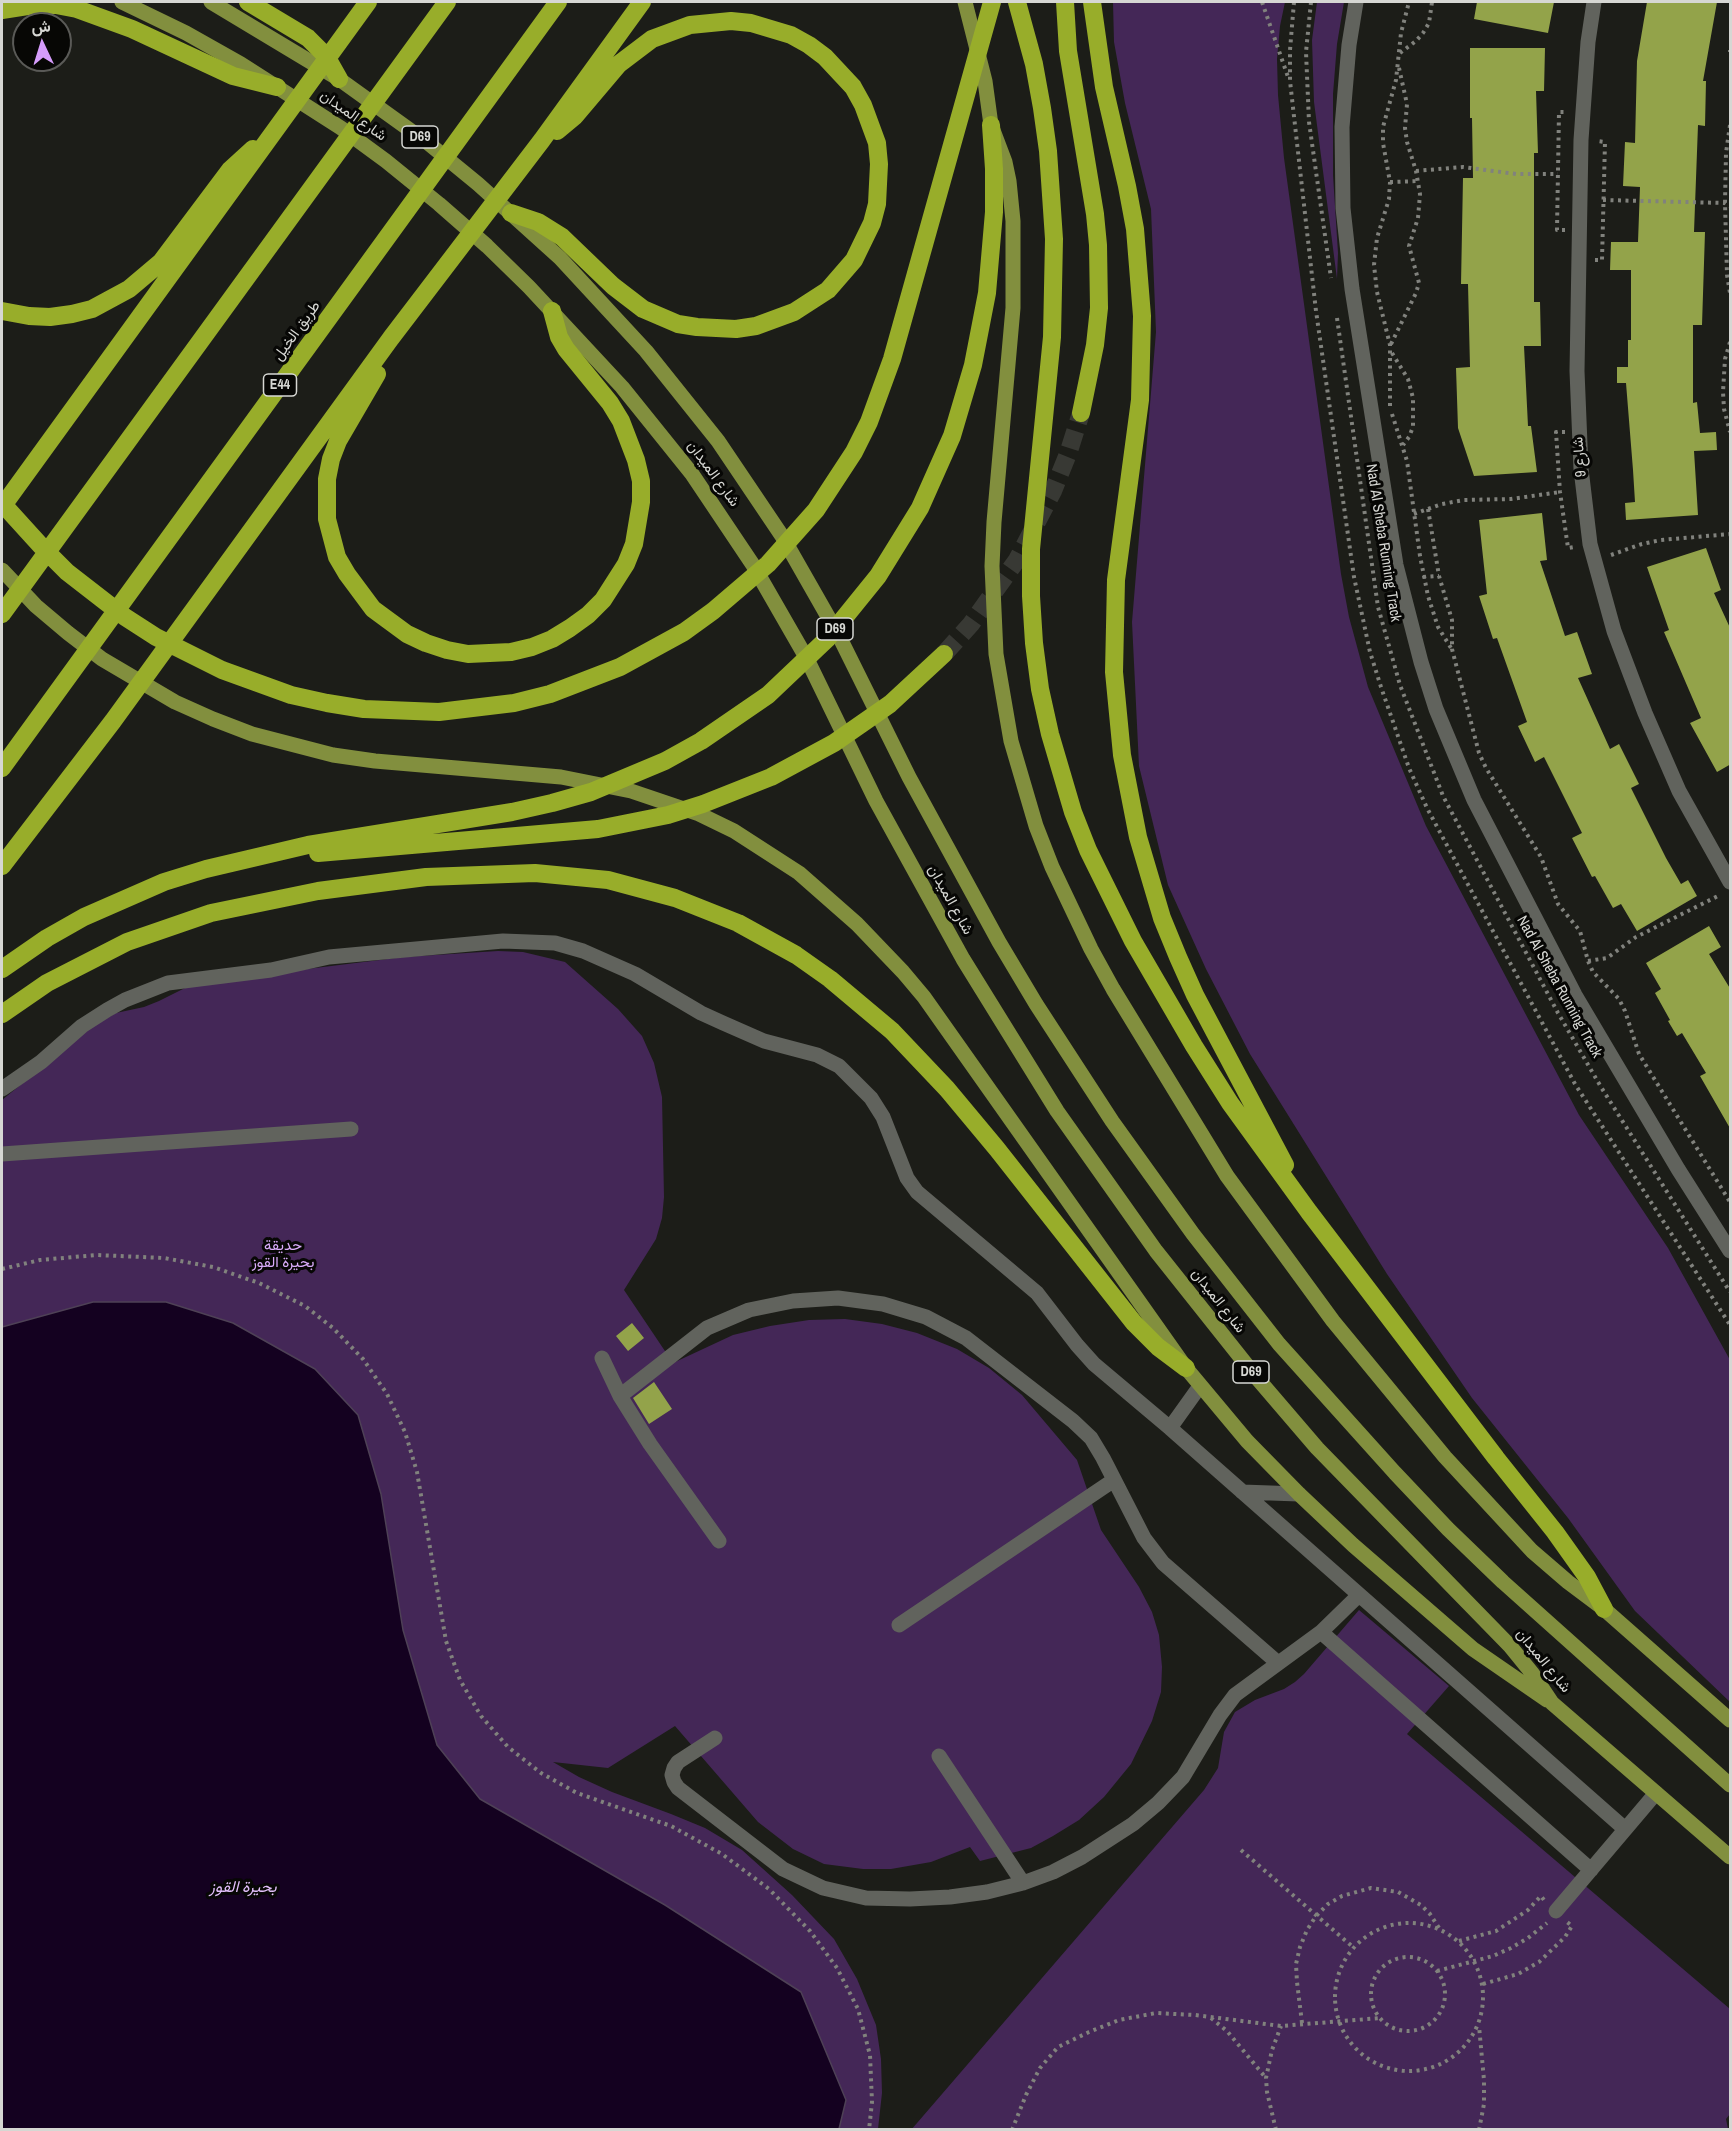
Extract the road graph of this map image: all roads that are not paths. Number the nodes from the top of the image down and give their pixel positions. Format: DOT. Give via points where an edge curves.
graph roads {
  1 [pos="122,2"];
  2 [pos="211,2"];
  3 [pos="248,2"];
  4 [pos="358,2"];
  5 [pos="368,2"];
  6 [pos="447,2"];
  7 [pos="558,2"];
  8 [pos="642,2"];
  9 [pos="965,2"];
  10 [pos="992,2"];
  11 [pos="1017,2"];
  12 [pos="1065,2"];
  13 [pos="1092,2"];
  14 [pos="1356,2"];
  15 [pos="1594,2"];
  16 [pos="2,9"];
  17 [pos="271,26"];
  18 [pos="344,35"];
  19 [pos="237,70"];
  20 [pos="339,80"];
  21 [pos="277,87"];
  22 [pos="991,125"];
  23 [pos="269,138"];
  24 [pos="542,140"];
  25 [pos="511,213"];
  26 [pos="566,252"];
  27 [pos="2,311"];
  28 [pos="552,311"];
  29 [pos="391,338"];
  30 [pos="1081,413"];
  31 [pos="2,485"];
  32 [pos="2,505"];
  33 [pos="15,520"];
  34 [pos="2,570"];
  35 [pos="2,614"];
  36 [pos="944,654"];
  37 [pos="2,768"];
  38 [pos="248,858"];
  39 [pos="2,866"];
  40 [pos="1731,882"];
  41 [pos="2,969"];
  42 [pos="2,1014"];
  43 [pos="2,1089"];
  44 [pos="351,1128"];
  45 [pos="2,1154"];
  46 [pos="1309,1212"];
  47 [pos="1731,1251"];
  48 [pos="602,1358"];
  49 [pos="1186,1368"];
  50 [pos="1200,1386"];
  51 [pos="620,1396"];
  52 [pos="1170,1428"];
  53 [pos="1114,1480"];
  54 [pos="1242,1492"];
  55 [pos="1299,1494"];
  56 [pos="719,1540"];
  57 [pos="1359,1595"];
  58 [pos="1604,1609"];
  59 [pos="899,1625"];
  60 [pos="1321,1632"];
  61 [pos="1278,1663"];
  62 [pos="1552,1703"];
  63 [pos="1731,1720"];
  64 [pos="715,1738"];
  65 [pos="939,1756"];
  66 [pos="1731,1785"];
  67 [pos="1656,1793"];
  68 [pos="1625,1829"];
  69 [pos="1731,1857"];
  70 [pos="1591,1870"];
  71 [pos="1023,1883"];
  72 [pos="1556,1911"];
  1 -- 19 [label="main road" via="186,33"];
  2 -- 17 [label="main road"];
  3 -- 17 [label="highway"];
  4 -- 18 [label="highway"];
  5 -- 18 [label="highway"];
  6 -- 35 [label="highway"];
  7 -- 37 [label="highway, طريق الخيل / E44"];
  8 -- 24 [label="highway"];
  9 -- 22 [label="main road" via="985,81"];
  10 -- 33 [label="highway" via="892,359 854,452 816,510 741,589 684,632 620,667 586,682 514,703 439,712 364,709 291,695 222,670 156,637 95,595"];
  11 -- 46 [label="highway" via="1042,108 1054,239 1052,338 1031,549 1034,643 1050,734 1073,812 1105,886 1163,994 1230,1103"];
  12 -- 30 [label="highway" via="1068,51 1098,245 1099,308"];
  13 -- 46 [label="highway" via="1104,87 1135,229 1142,316 1140,400 1121,531 1114,630 1117,714 1129,797 1149,878 1178,957"];
  14 -- 47 [label="street" via="1342,126 1343,208 1391,532 1415,641 1454,755 1491,835 1575,995"];
  15 -- 40 [label="street, شارع 9" via="1581,140 1576,371 1578,431 1593,561 1645,713 1679,790"];
  16 -- 19 [label="highway" via="34,5 77,9"];
  17 -- 20 [label="highway" via="308,38 318,46"];
  18 -- 23 [label="highway"];
  19 -- 21 [label="highway"];
  20 -- 25 [label="main road, شارع الميدان / D69" via="428,143"];
  21 -- 28 [label="main road, شارع الميدان / D69" via="386,161 447,211"];
  22 -- 38 [label="highway" via="994,212 988,283 964,401 920,508 884,568 827,639 768,695 735,719 692,746 628,777 512,812"];
  22 -- 58 [label="main road" via="1010,181 1015,259 992,566 996,654 1022,784 1052,867 1091,949 1227,1176 1333,1321 1500,1518 1532,1551"];
  23 -- 27 [label="highway" via="242,157 160,262 129,289 92,309 72,314 29,316"];
  23 -- 32 [label="highway"];
  24 -- 26 [label="highway" via="575,116 634,50 670,31 711,21 751,22 809,45 840,71 872,124 879,184 864,242 828,290 776,320 716,329 669,320 643,309"];
  24 -- 29 [label="highway"];
  25 -- 26 [label="highway" via="550,229"];
  26 -- 66 [label="main road, شارع الميدان / D69" via="704,423 751,488 811,585 999,942 1074,1063 1193,1234 1279,1344 1456,1536"];
  28 -- 29 [label="highway" via="566,349 610,403 630,440 640,481 639,524 626,564 609,592 588,615 552,639 511,652 468,654 407,634 373,609 337,557 327,519 331,459 347,423 377,375"];
  28 -- 62 [label="main road, شارع الميدان / D69" via="637,404 719,512 796,640 918,880 1009,1035 1156,1251 1310,1440 1510,1646"];
  29 -- 39 [label="highway"];
  31 -- 33 [label="highway"];
  32 -- 33 [label="highway"];
  34 -- 49 [label="main road" via="36,606 102,659 175,702 252,734 333,755 608,785 665,801 734,831 767,851 857,924 924,997"];
  36 -- 38 [label="highway" via="890,704 834,743 738,792 677,812 575,831"];
  38 -- 41 [label="highway" via="174,878 124,898 47,938"];
  42 -- 49 [label="highway" via="47,983 127,942 211,913 318,891 426,877 535,873 608,880 675,898 738,923 796,956 892,1031 990,1140 1134,1323"];
  43 -- 52 [label="street" via="107,1010 181,980 329,957 438,946 524,941 570,947 635,974 723,1023 839,1066 872,1098 917,1192 1037,1293 1094,1364"];
  44 -- 45 [label="street"];
  46 -- 58 [label="highway" via="1555,1532"];
  48 -- 51 [label="street"];
  49 -- 50 [label="main road"];
  50 -- 52 [label="street"];
  50 -- 55 [label="main road"];
  51 -- 53 [label="street" via="707,1328 749,1310 804,1300 883,1304 926,1317 966,1338 1002,1365 1091,1438"];
  51 -- 56 [label="street"];
  52 -- 54 [label="street"];
  53 -- 59 [label="street"];
  53 -- 61 [label="street" via="1144,1538 1163,1563"];
  54 -- 55 [label="street"];
  54 -- 57 [label="street"];
  55 -- 62 [label="main road" via="1473,1649"];
  57 -- 60 [label="street"];
  57 -- 68 [label="street"];
  58 -- 63 [label="main road"];
  60 -- 61 [label="street"];
  60 -- 70 [label="street"];
  61 -- 71 [label="street" via="1235,1695 1183,1777 1158,1803 1082,1857"];
  62 -- 67 [label="main road, شارع الميدان / D69"];
  64 -- 71 [label="street" via="678,1762 672,1775 678,1788 783,1869 823,1888 866,1898 910,1899 987,1892"];
  65 -- 71 [label="street"];
  67 -- 68 [label="street"];
  67 -- 69 [label="main road, شارع الميدان / D69"];
  68 -- 70 [label="street"];
  70 -- 72 [label="street"];
}
